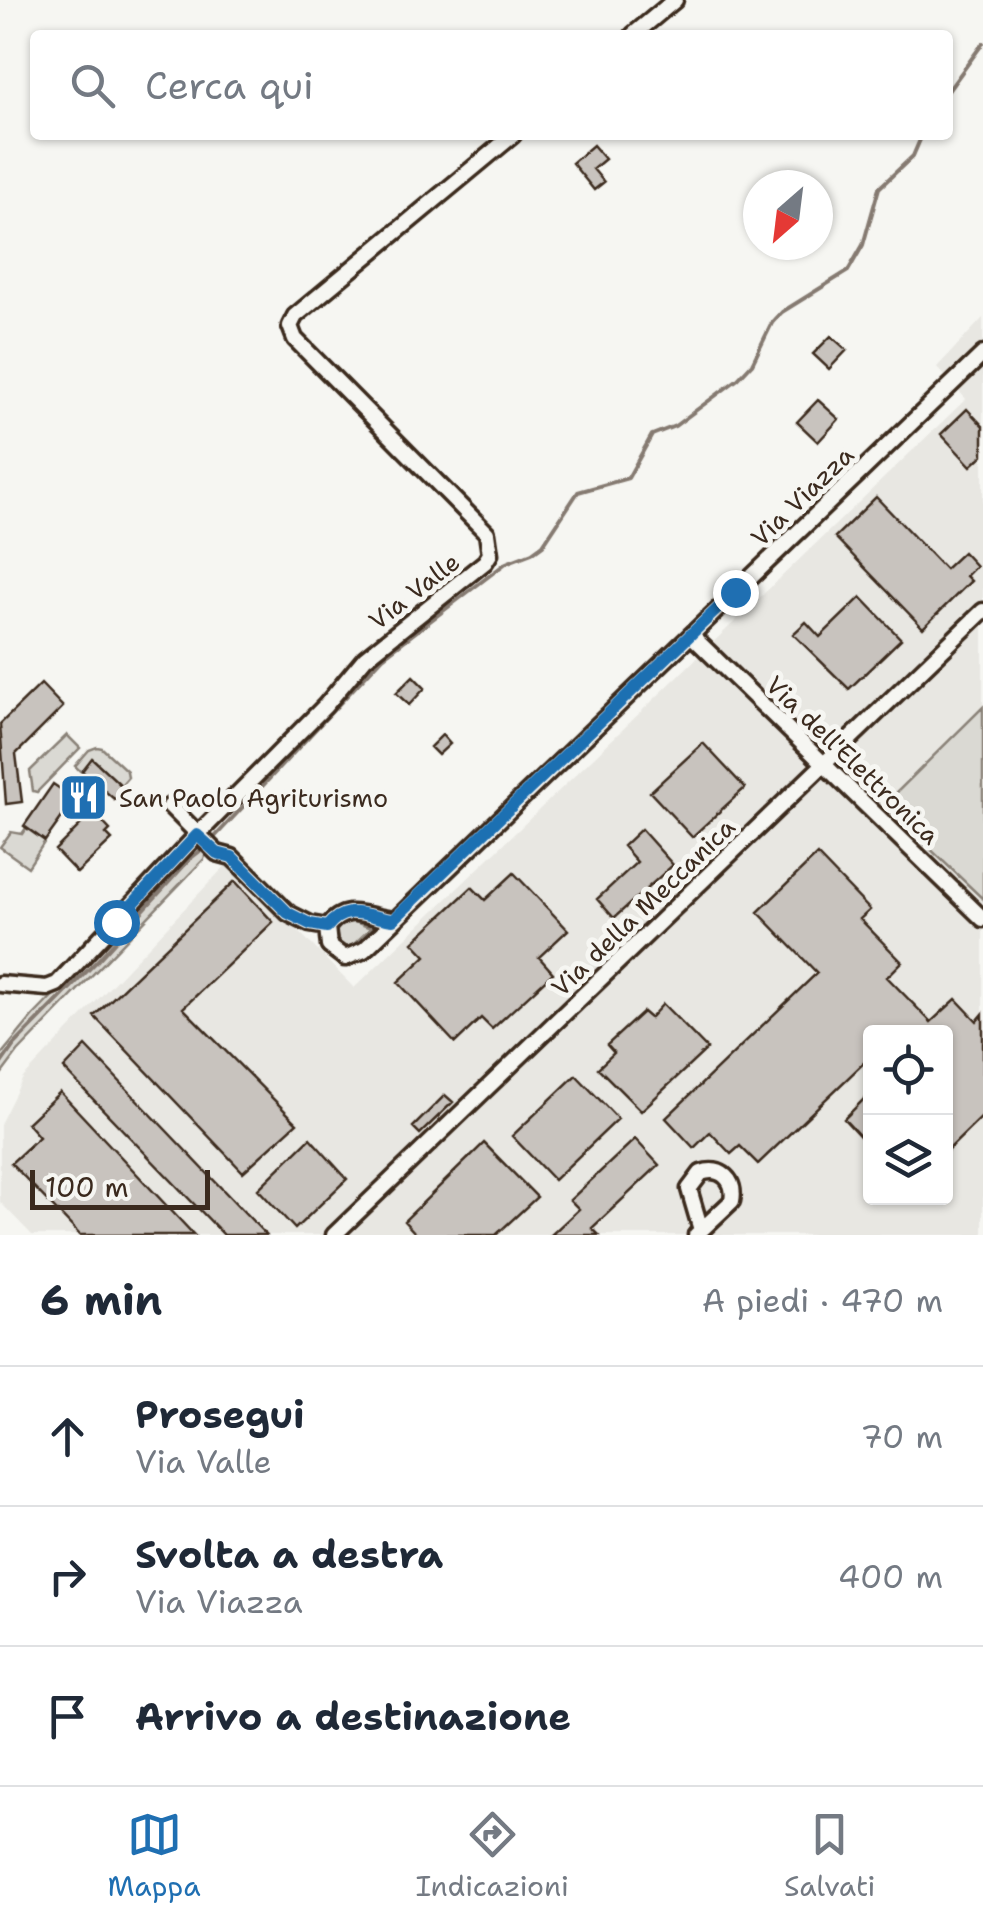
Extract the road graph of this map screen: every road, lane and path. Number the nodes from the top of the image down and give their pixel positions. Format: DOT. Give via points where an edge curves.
graph roads {
  1 [pos="675,0"];
  2 [pos="639,30"];
  3 [pos="507,140"];
  4 [pos="983,354"];
  5 [pos="983,611"];
  6 [pos="690,634"];
  7 [pos="825,762"];
  8 [pos="170,806"];
  9 [pos="197,835"];
  10 [pos="983,919"];
  11 [pos="393,920"];
  12 [pos="327,927"];
  13 [pos="0,984"];
  14 [pos="334,1235"];
  1 -- 2 [label="street"];
  3 -- 9 [label="street, Via Valle" via="290,326 295,339 487,534 490,554 365,658"];
  4 -- 6 [label="street, Via Viazza"];
  5 -- 7 [label="street, Via della Meccanica"];
  6 -- 7 [label="street, Via dell'Elettronica"];
  6 -- 11 [label="street, Via Viazza"];
  7 -- 10 [label="street, Via dell'Elettronica"];
  7 -- 14 [label="street, Via della Meccanica"];
  8 -- 9 [label="street, Via Viazza"];
  9 -- 12 [label="street, Via Viazza" via="232,857 288,913"];
  9 -- 13 [label="street, Via Valle" via="57,984"];
  11 -- 12 [label="street" via="350,910"];
  11 -- 12 [label="street, Via Viazza" via="364,950 345,958 328,946"];
}
